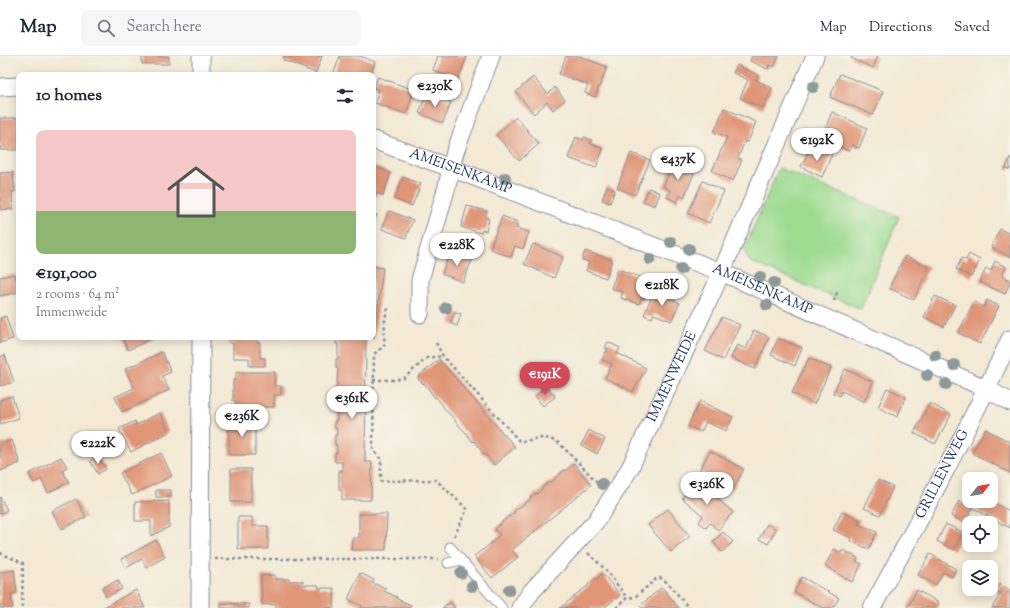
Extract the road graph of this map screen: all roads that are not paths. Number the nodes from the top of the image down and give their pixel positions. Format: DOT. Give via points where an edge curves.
graph roads {
  1 [pos="201,56"];
  2 [pos="491,56"];
  3 [pos="815,56"];
  4 [pos="201,72"];
  5 [pos="0,86"];
  6 [pos="16,86"];
  7 [pos="376,141"];
  8 [pos="451,169"];
  9 [pos="721,272"];
  10 [pos="420,314"];
  11 [pos="1010,339"];
  12 [pos="201,340"];
  13 [pos="987,389"];
  14 [pos="1010,402"];
  15 [pos="450,547"];
  16 [pos="461,560"];
  17 [pos="448,563"];
  18 [pos="200,608"];
  19 [pos="502,608"];
  20 [pos="520,608"];
  21 [pos="872,608"];
  1 -- 4 [label="street"];
  2 -- 8 [label="street"];
  3 -- 9 [label="street, IMMENWEIDE"];
  5 -- 6 [label="street"];
  7 -- 8 [label="street, AMEISENKAMP"];
  8 -- 9 [label="street, AMEISENKAMP"];
  8 -- 10 [label="street" via="420,280"];
  9 -- 13 [label="street, AMEISENKAMP"];
  9 -- 20 [label="street, IMMENWEIDE" via="630,468 596,521 532,591"];
  11 -- 13 [label="street, GRILLENWEG"];
  12 -- 18 [label="street"];
  13 -- 14 [label="street, AMEISENKAMP"];
  13 -- 21 [label="street, GRILLENWEG"];
  15 -- 16 [label="lane"];
  16 -- 17 [label="lane"];
  16 -- 19 [label="lane"];
}
